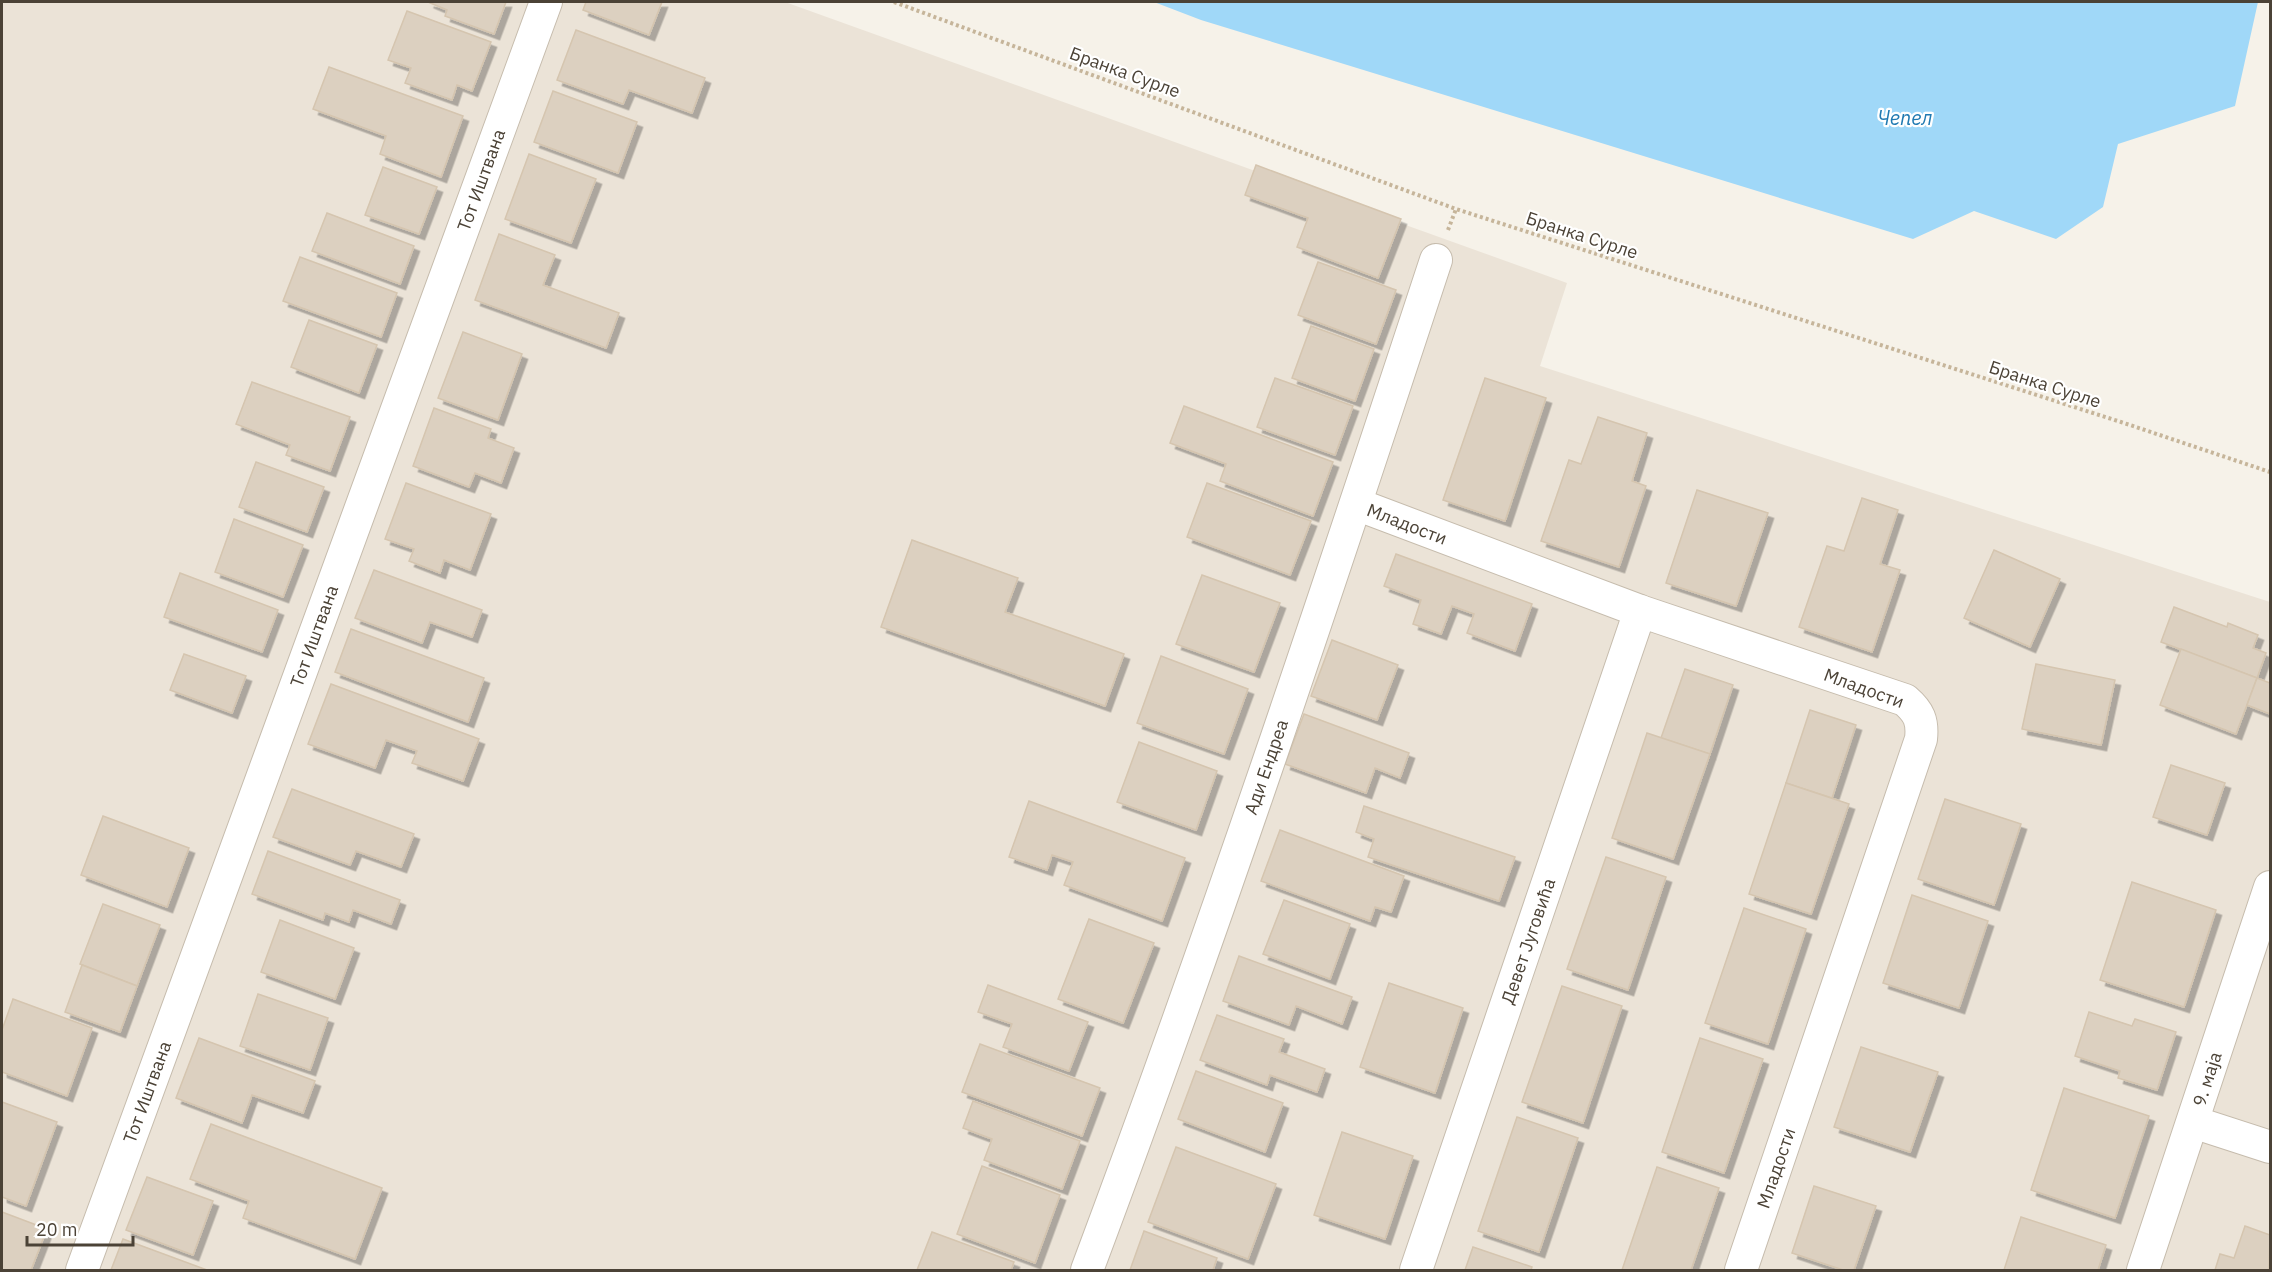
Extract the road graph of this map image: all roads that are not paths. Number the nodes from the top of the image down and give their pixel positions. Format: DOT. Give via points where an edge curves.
graph roads {
  1 [pos="546,2"];
  2 [pos="1436,260"];
  3 [pos="1356,504"];
  4 [pos="1640,611"];
  5 [pos="2271,887"];
  6 [pos="2193,1122"];
  7 [pos="2271,1147"];
  8 [pos="82,1270"];
  9 [pos="1088,1270"];
  10 [pos="1416,1270"];
  11 [pos="1741,1270"];
  12 [pos="2143,1270"];
  1 -- 8 [label="street, Тот Иштвана"];
  2 -- 3 [label="street, Ади Ендреа"];
  3 -- 4 [label="street, Младости"];
  3 -- 9 [label="street, Ади Ендреа" via="1152,1097"];
  4 -- 10 [label="street, Девет Југовића"];
  4 -- 11 [label="street, Младости" via="1905,700 1920,718 1922,727"];
  5 -- 6 [label="street, 9. маја"];
  6 -- 7 [label="street"];
  6 -- 12 [label="street, 9. маја"];
}
